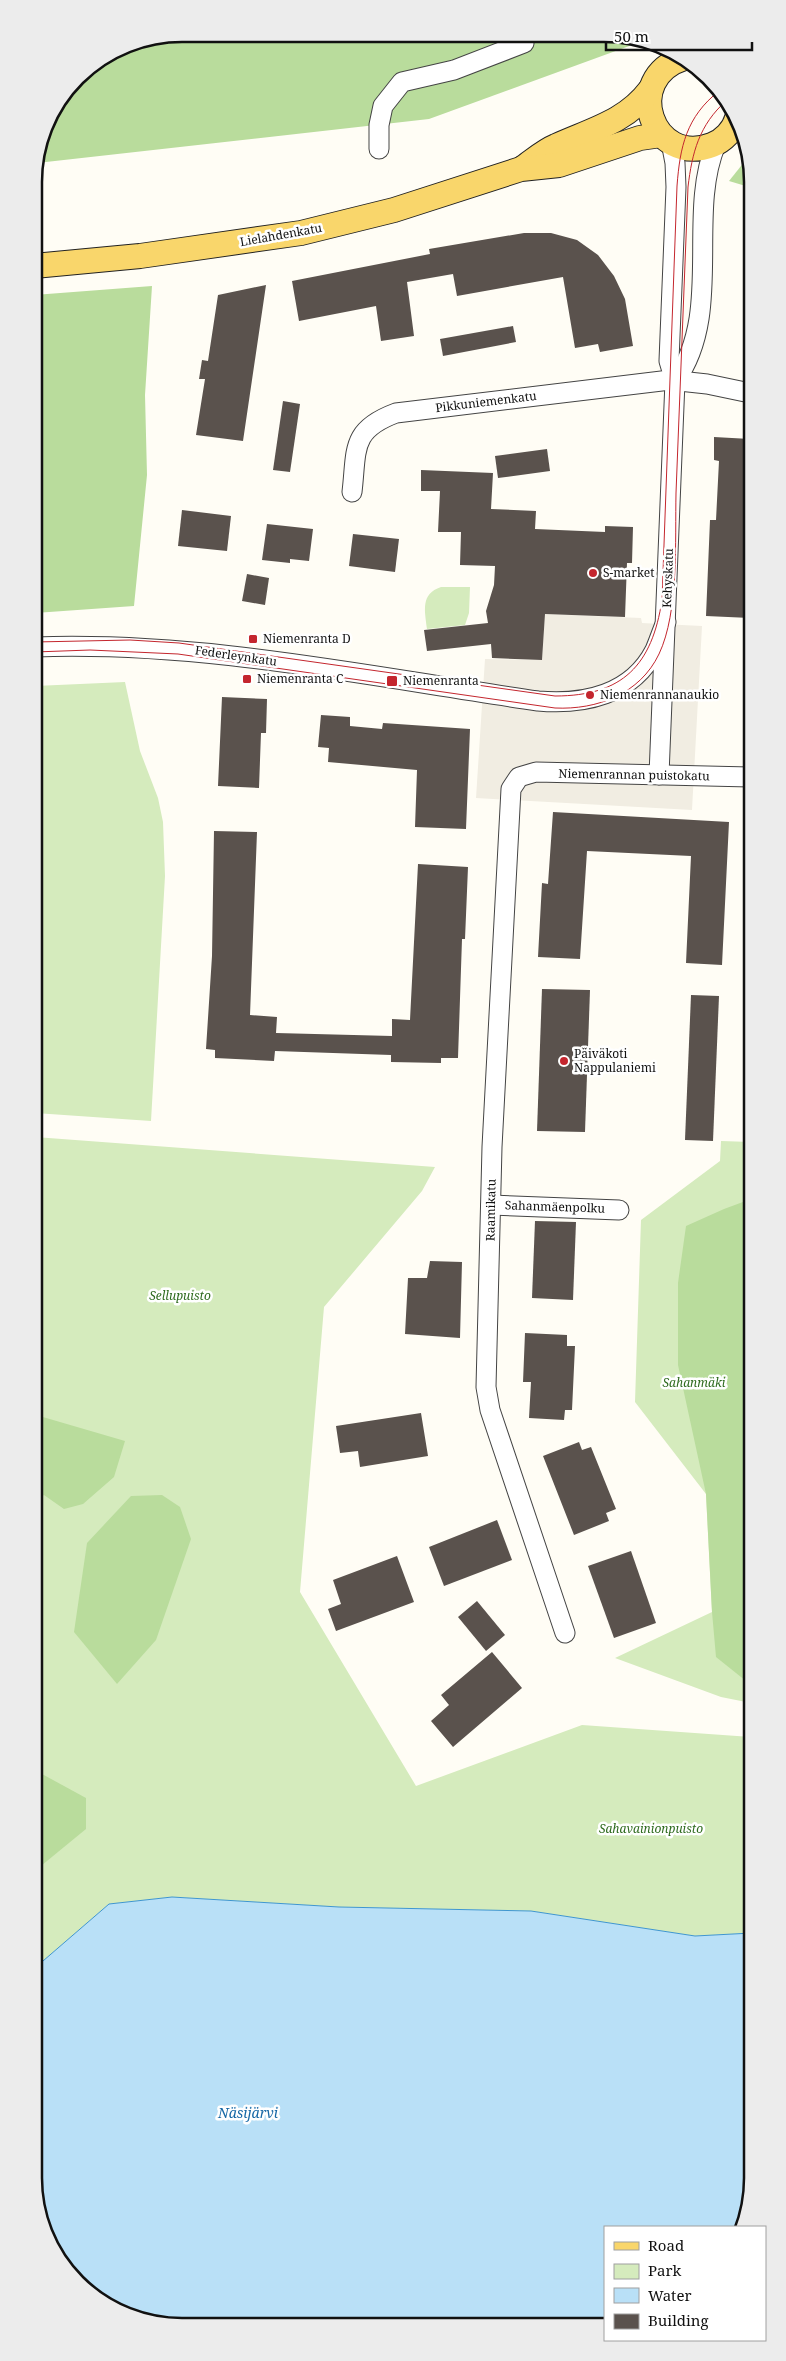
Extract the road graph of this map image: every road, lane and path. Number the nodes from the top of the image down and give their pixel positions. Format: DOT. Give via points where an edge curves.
graph roads {
  1 [pos="524,44"];
  2 [pos="674,62"];
  3 [pos="650,90"];
  4 [pos="732,127"];
  5 [pos="666,138"];
  6 [pos="716,144"];
  7 [pos="379,149"];
  8 [pos="521,169"];
  9 [pos="43,265"];
  10 [pos="676,380"];
  11 [pos="744,392"];
  12 [pos="352,492"];
  13 [pos="666,622"];
  14 [pos="43,647"];
  15 [pos="659,775"];
  16 [pos="518,777"];
  17 [pos="744,777"];
  18 [pos="491,1205"];
  19 [pos="618,1210"];
  20 [pos="565,1633"];
  1 -- 7 [label="street" via="454,70 402,82 383,106 378,125"];
  2 -- 3 [label="main road, Lielahdenkatu" via="657,76"];
  3 -- 5 [label="main road" via="652,121"];
  3 -- 8 [label="main road, Lielahdenkatu" via="640,103 620,118 554,146"];
  4 -- 6 [label="main road"];
  5 -- 6 [label="main road" via="681,147 694,149"];
  5 -- 8 [label="main road, Lielahdenkatu" via="640,138 559,164"];
  5 -- 10 [label="street, Kehyskatu" via="675,163 676,186 669,361"];
  6 -- 10 [label="street, Kehyskatu" via="706,188 702,294 696,332 688,363"];
  8 -- 9 [label="main road, Lielahdenkatu" via="394,210 301,233 140,256"];
  10 -- 11 [label="street, Pikkuniemenkatu"];
  10 -- 12 [label="street, Pikkuniemenkatu" via="396,413 377,420 365,430 357,447"];
  10 -- 13 [label="street, Kehyskatu"];
  13 -- 14 [label="street, Federleynkatu" via="654,652 626,683 595,698 570,702 538,701 178,649 90,645"];
  13 -- 15 [label="street, Kehyskatu"];
  15 -- 16 [label="street, Niemenrannan puistokatu" via="536,772"];
  15 -- 17 [label="street, Niemenrannan puistokatu"];
  16 -- 18 [label="street, Raamikatu" via="511,790"];
  18 -- 19 [label="street, Sahanmäenpolku"];
  18 -- 20 [label="street, Raamikatu" via="486,1387 490,1410"];
}
